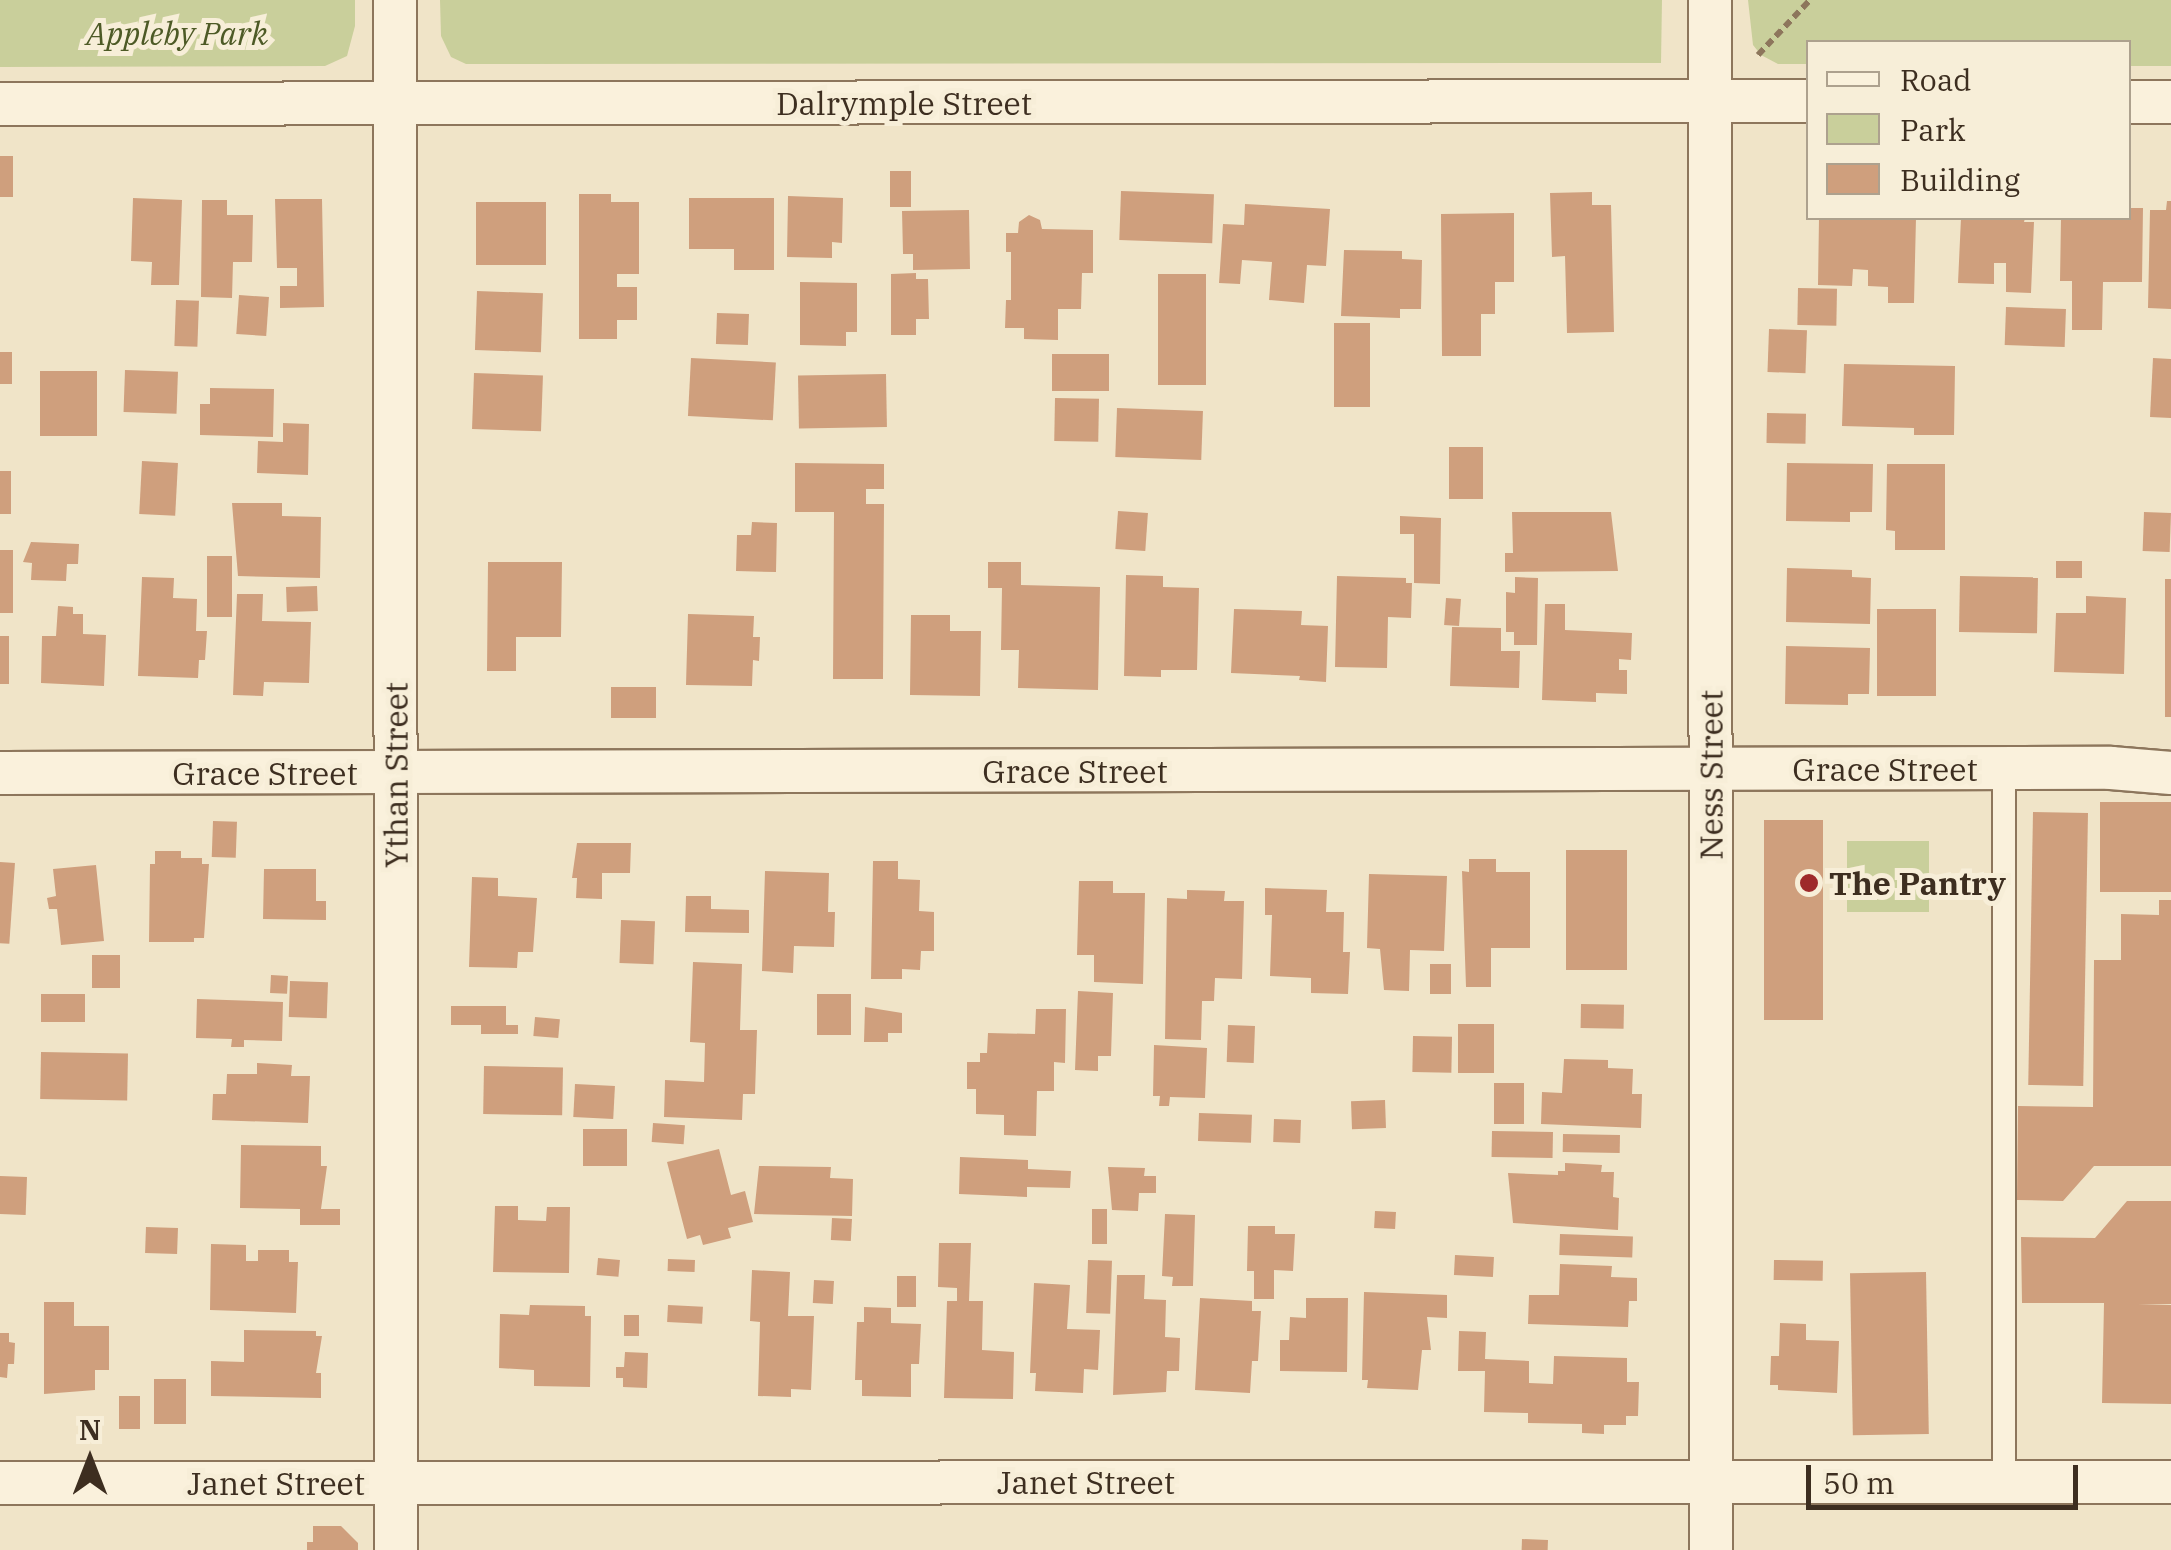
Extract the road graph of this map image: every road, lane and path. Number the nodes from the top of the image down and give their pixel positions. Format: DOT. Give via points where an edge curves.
graph roads {
  1 [pos="395,0"];
  2 [pos="1710,0"];
  3 [pos="1810,0"];
  4 [pos="1758,55"];
  5 [pos="1710,101"];
  6 [pos="1806,101"];
  7 [pos="2131,102"];
  8 [pos="2171,102"];
  9 [pos="396,103"];
  10 [pos="0,104"];
  11 [pos="2004,769"];
  12 [pos="2164,769"];
  13 [pos="1710,770"];
  14 [pos="396,772"];
  15 [pos="0,773"];
  16 [pos="1712,1482"];
  17 [pos="2171,1482"];
  18 [pos="0,1483"];
  19 [pos="2004,1483"];
  20 [pos="397,1484"];
  21 [pos="396,1550"];
  22 [pos="1712,1550"];
  1 -- 9 [label="street, Ythan Street"];
  2 -- 5 [label="street, Ness Street"];
  3 -- 4 [label="path"];
  5 -- 6 [label="street, Dalrymple Street"];
  5 -- 9 [label="street, Dalrymple Street"];
  5 -- 13 [label="street, Ness Street"];
  7 -- 8 [label="street"];
  9 -- 10 [label="street, Dalrymple Street"];
  9 -- 14 [label="street, Ythan Street"];
  11 -- 12 [label="street, Grace Street"];
  11 -- 13 [label="street, Grace Street"];
  11 -- 19 [label="lane"];
  13 -- 14 [label="street, Grace Street"];
  13 -- 16 [label="street, Ness Street"];
  14 -- 15 [label="street, Grace Street"];
  14 -- 20 [label="street, Ythan Street"];
  16 -- 19 [label="street, Janet Street"];
  16 -- 20 [label="street, Janet Street"];
  16 -- 22 [label="street, Ness Street"];
  17 -- 19 [label="street, Janet Street"];
  18 -- 20 [label="street, Janet Street"];
  20 -- 21 [label="street, Ythan Street"];
}
